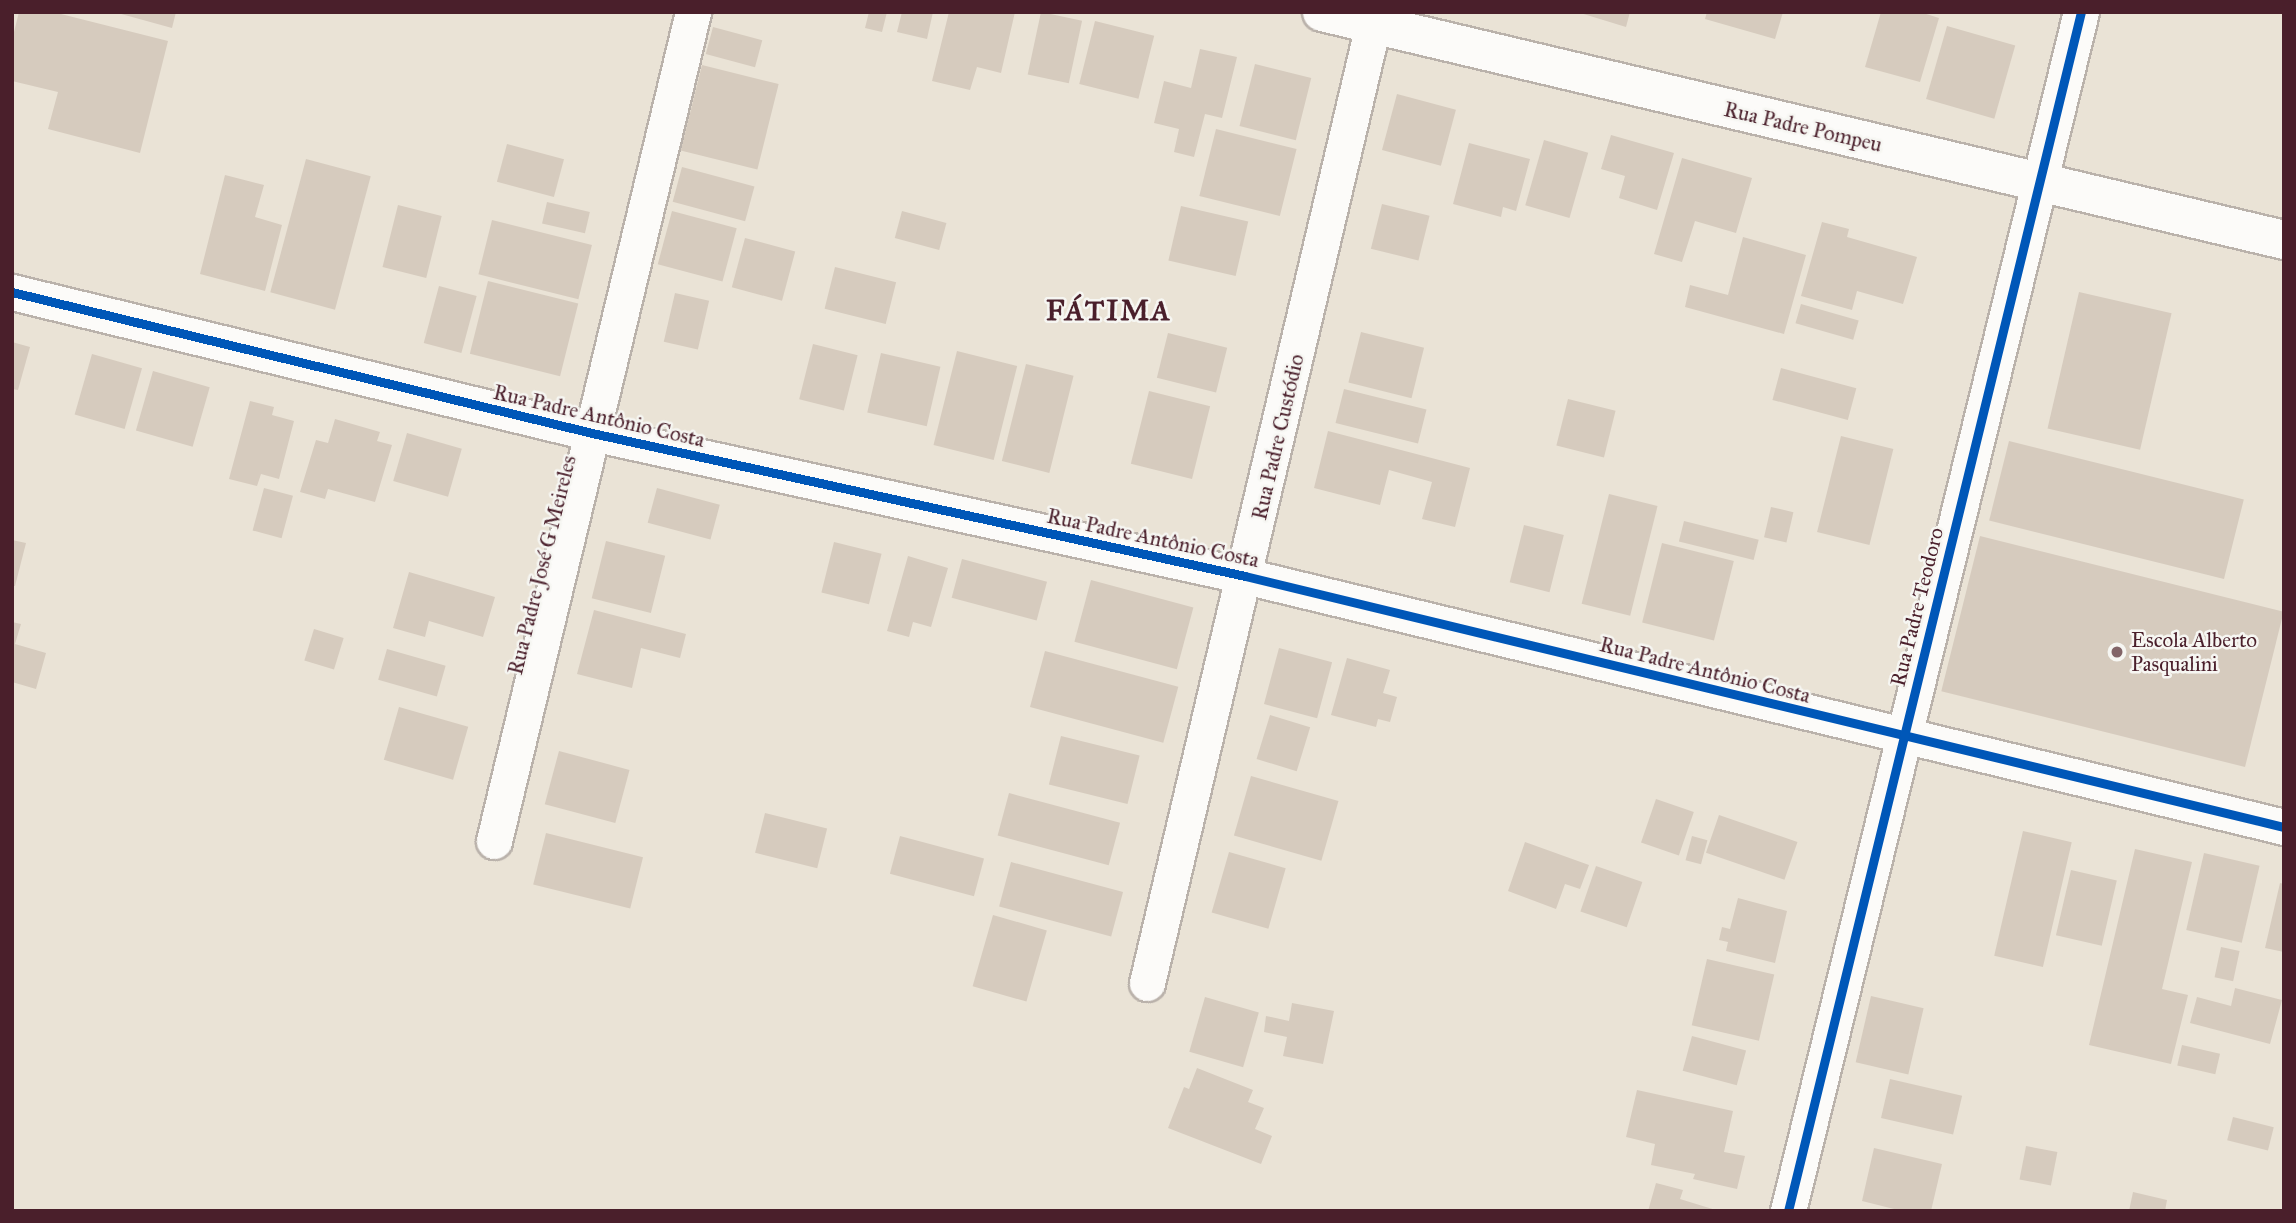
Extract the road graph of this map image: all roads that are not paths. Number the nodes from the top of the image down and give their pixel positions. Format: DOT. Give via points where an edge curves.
graph roads {
  1 [pos="694,12"];
  2 [pos="1322,12"];
  3 [pos="2081,12"];
  4 [pos="1374,18"];
  5 [pos="2039,183"];
  6 [pos="2284,240"];
  7 [pos="12,292"];
  8 [pos="592,433"];
  9 [pos="1245,576"];
  10 [pos="1904,737"];
  11 [pos="2284,827"];
  12 [pos="494,841"];
  13 [pos="1147,983"];
  14 [pos="1788,1211"];
  1 -- 8 [label="street, Rua Padre José G Meireles"];
  2 -- 4 [label="street, Rua Padre Pompeu"];
  3 -- 5 [label="street, Rua Padre Teodoro"];
  4 -- 5 [label="street, Rua Padre Pompeu"];
  4 -- 9 [label="street, Rua Padre Custódio"];
  5 -- 6 [label="street, Rua Padre Pompeu"];
  5 -- 10 [label="street, Rua Padre Teodoro"];
  7 -- 8 [label="street, Rua Padre Antônio Costa"];
  8 -- 9 [label="street, Rua Padre Antônio Costa"];
  8 -- 12 [label="street, Rua Padre José G Meireles"];
  9 -- 10 [label="street, Rua Padre Antônio Costa"];
  9 -- 13 [label="street, Rua Padre Custódio"];
  10 -- 11 [label="street, Rua Padre Antônio Costa"];
  10 -- 14 [label="street, Rua Padre Teodoro"];
}
